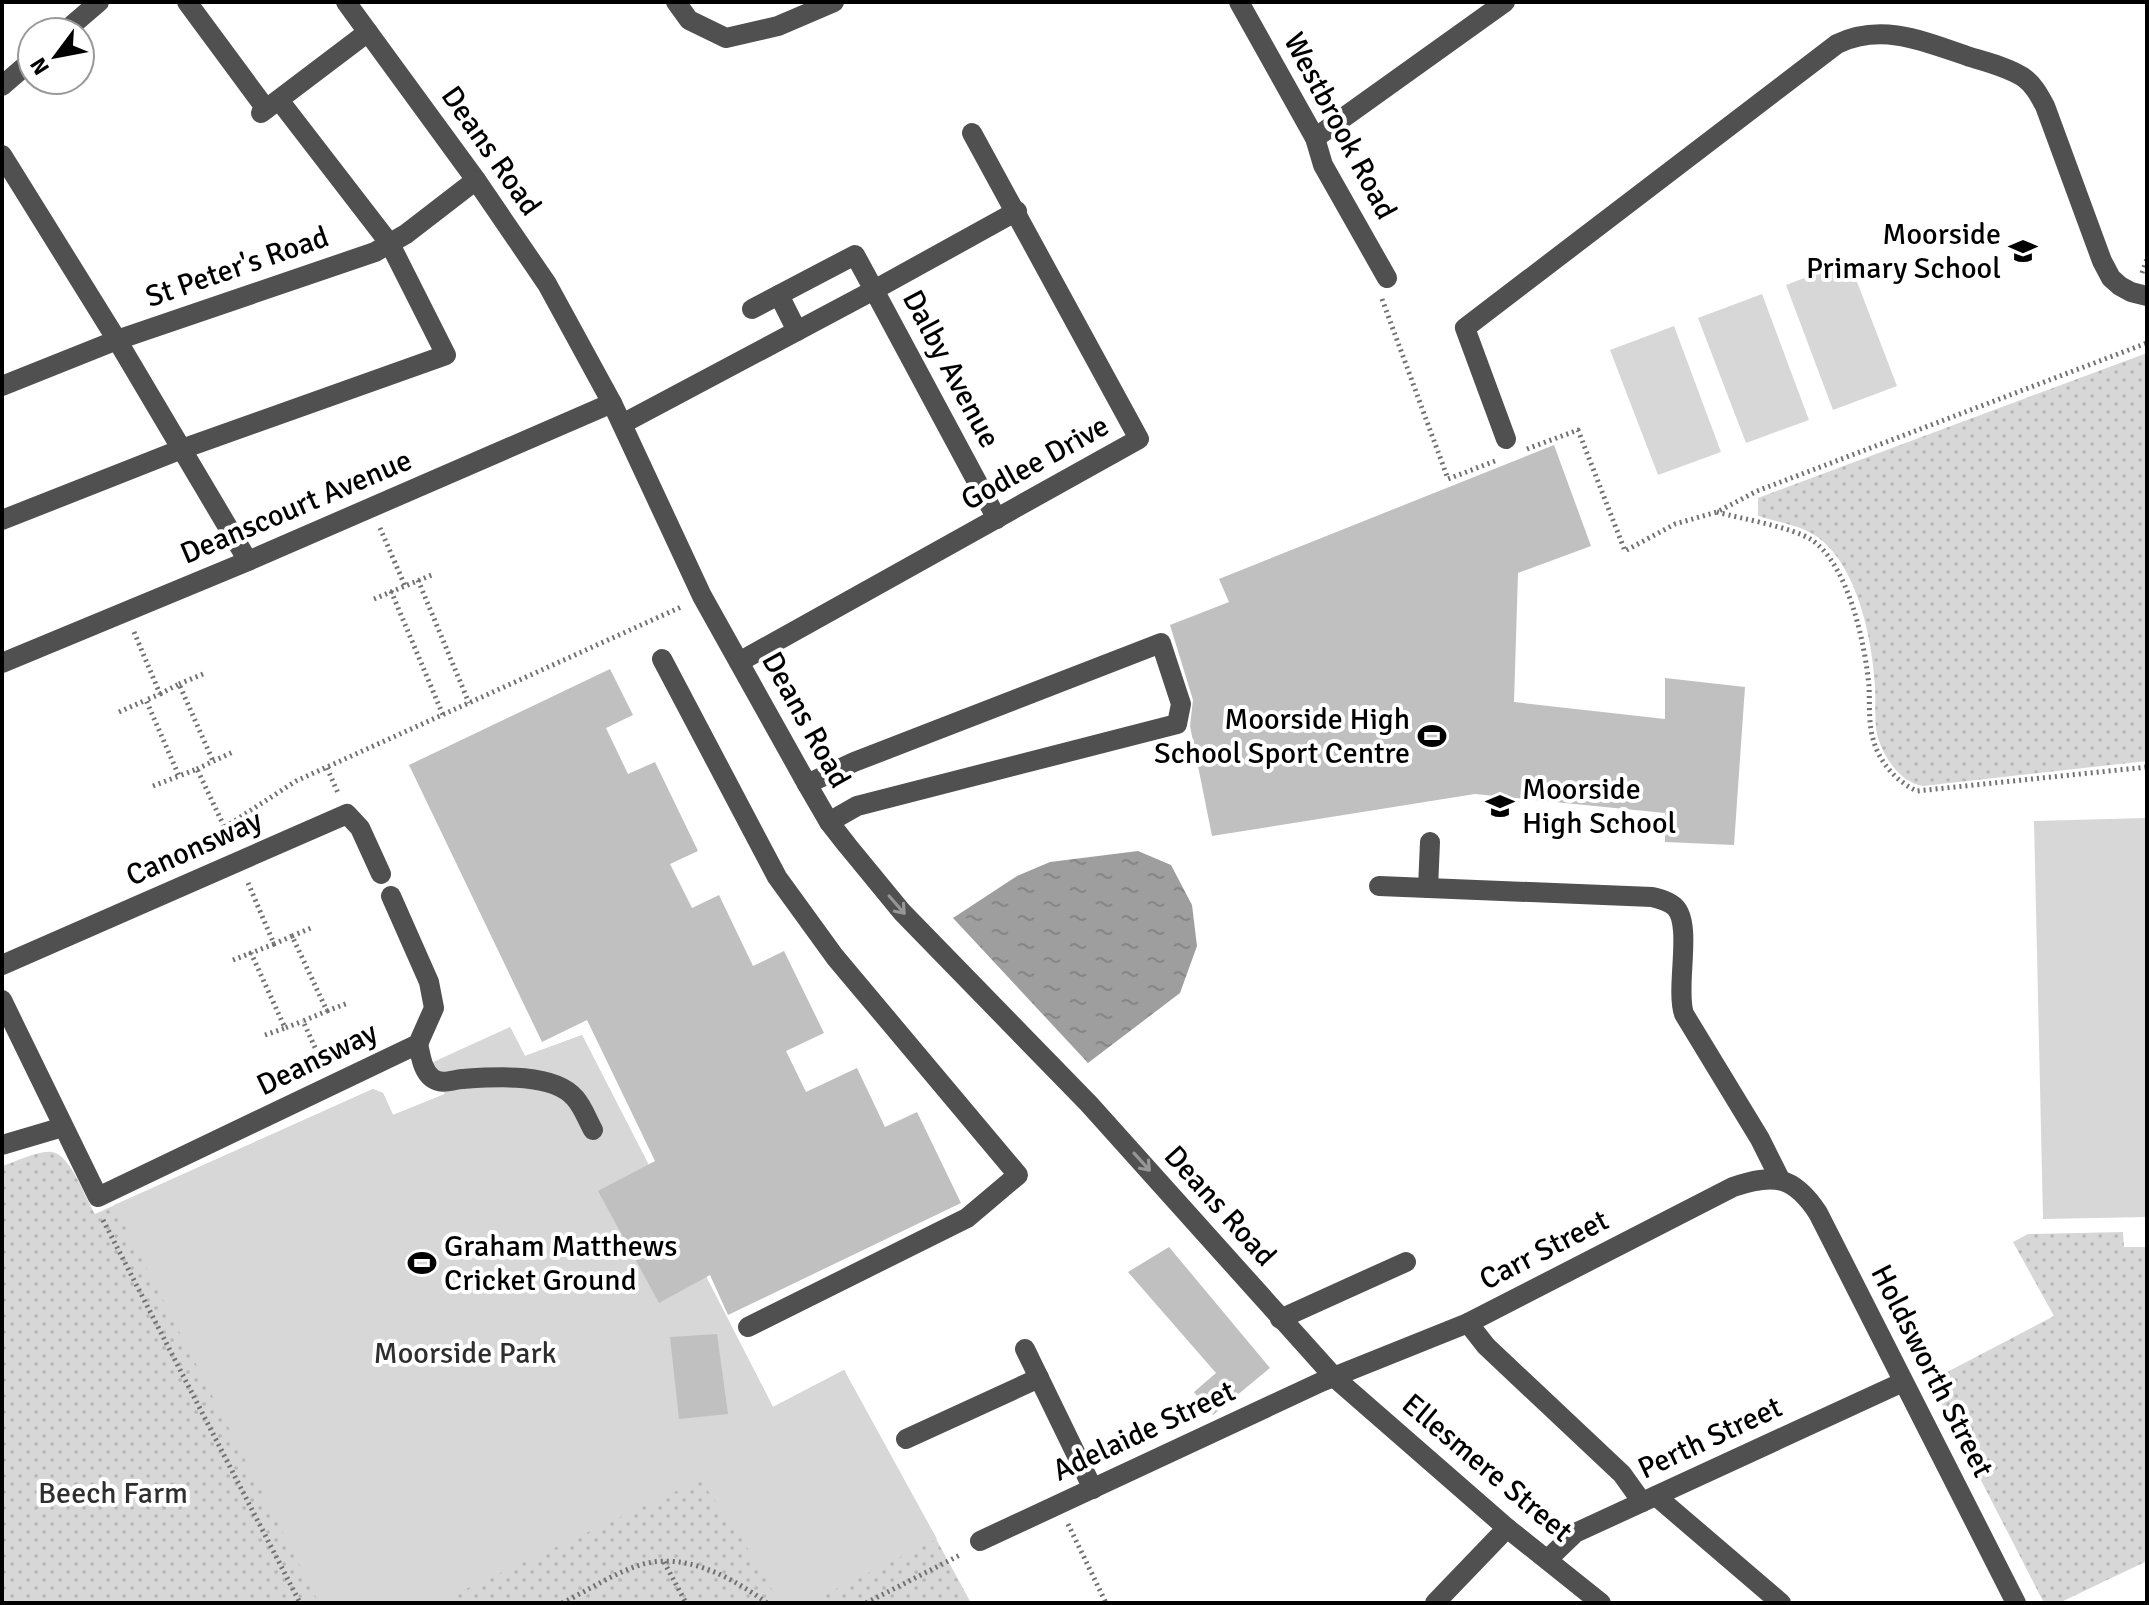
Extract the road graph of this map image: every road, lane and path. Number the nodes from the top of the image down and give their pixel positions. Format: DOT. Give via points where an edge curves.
graph roads {
  1 [pos="99,2"];
  2 [pos="187,2"];
  3 [pos="346,2"];
  4 [pos="676,2"];
  5 [pos="834,2"];
  6 [pos="1239,2"];
  7 [pos="1505,2"];
  8 [pos="83,16"];
  9 [pos="368,32"];
  10 [pos="269,107"];
  11 [pos="972,133"];
  12 [pos="1315,138"];
  13 [pos="2,155"];
  14 [pos="476,180"];
  15 [pos="1017,211"];
  16 [pos="390,244"];
  17 [pos="1387,278"];
  18 [pos="874,290"];
  19 [pos="779,295"];
  20 [pos="2147,296"];
  21 [pos="752,309"];
  22 [pos="797,331"];
  23 [pos="117,340"];
  24 [pos="2147,343"];
  25 [pos="2,386"];
  26 [pos="612,403"];
  27 [pos="622,424"];
  28 [pos="1506,439"];
  29 [pos="182,449"];
  30 [pos="371,508"];
  31 [pos="1717,512"];
  32 [pos="997,519"];
  33 [pos="2,520"];
  34 [pos="1625,551"];
  35 [pos="248,561"];
  36 [pos="434,574"];
  37 [pos="418,580"];
  38 [pos="405,586"];
  39 [pos="391,591"];
  40 [pos="702,596"];
  41 [pos="374,599"];
  42 [pos="125,612"];
  43 [pos="662,659"];
  44 [pos="739,662"];
  45 [pos="2,663"];
  46 [pos="203,674"];
  47 [pos="179,684"];
  48 [pos="160,694"];
  49 [pos="146,700"];
  50 [pos="469,703"];
  51 [pos="119,712"];
  52 [pos="443,715"];
  53 [pos="235,751"];
  54 [pos="213,761"];
  55 [pos="2147,767"];
  56 [pos="197,769"];
  57 [pos="179,776"];
  58 [pos="807,784"];
  59 [pos="153,786"];
  60 [pos="829,822"];
  61 [pos="225,827"];
  62 [pos="1430,842"];
  63 [pos="239,861"];
  64 [pos="381,874"];
  65 [pos="1379,886"];
  66 [pos="1428,888"];
  67 [pos="391,896"];
  68 [pos="311,928"];
  69 [pos="292,936"];
  70 [pos="274,944"];
  71 [pos="251,953"];
  72 [pos="233,960"];
  73 [pos="2,965"];
  74 [pos="2,1000"];
  75 [pos="348,1003"];
  76 [pos="327,1011"];
  77 [pos="303,1021"];
  78 [pos="285,1028"];
  79 [pos="265,1035"];
  80 [pos="418,1044"];
  81 [pos="333,1085"];
  82 [pos="63,1127"];
  83 [pos="593,1130"];
  84 [pos="2,1145"];
  85 [pos="1780,1179"];
  86 [pos="98,1197"];
  87 [pos="1406,1262"];
  88 [pos="1280,1319"];
  89 [pos="1468,1323"];
  90 [pos="748,1327"];
  91 [pos="1025,1349"];
  92 [pos="1039,1378"];
  93 [pos="1335,1378"];
  94 [pos="1903,1382"];
  95 [pos="906,1439"];
  96 [pos="1093,1489"];
  97 [pos="1649,1499"];
  98 [pos="1059,1505"];
  99 [pos="1507,1528"];
  100 [pos="980,1541"];
  101 [pos="1548,1559"];
  102 [pos="664,1561"];
  103 [pos="300,1603"];
  104 [pos="562,1603"];
  105 [pos="686,1603"];
  106 [pos="767,1603"];
  107 [pos="866,1603"];
  108 [pos="1106,1603"];
  109 [pos="1435,1603"];
  110 [pos="1601,1603"];
  111 [pos="1781,1603"];
  112 [pos="2016,1603"];
  1 -- 8 [label="street"];
  2 -- 10 [label="street"];
  3 -- 9 [label="street, Deans Road"];
  4 -- 5 [label="street" via="689,20 726,38 778,26"];
  6 -- 12 [label="street, Westbrook Road"];
  7 -- 12 [label="street"];
  9 -- 10 [label="street"];
  9 -- 14 [label="street, Deans Road"];
  10 -- 16 [label="street"];
  11 -- 15 [label="street, Godlee Drive"];
  12 -- 17 [label="street, Westbrook Road" via="1323,165"];
  13 -- 23 [label="street"];
  14 -- 16 [label="street, St Peter's Road"];
  14 -- 26 [label="street, Deans Road" via="547,284"];
  15 -- 18 [label="street"];
  15 -- 32 [label="street, Godlee Drive" via="1139,439"];
  16 -- 23 [label="street, St Peter's Road"];
  16 -- 29 [label="street" via="446,355"];
  18 -- 19 [label="street, Dalby Avenue" via="855,255"];
  18 -- 22 [label="street"];
  18 -- 32 [label="street, Dalby Avenue"];
  19 -- 21 [label="street"];
  19 -- 22 [label="street"];
  20 -- 28 [label="street" via="2111,278 2045,106 2030,83 2005,68 1903,35 1852,37 1812,62 1465,328"];
  22 -- 27 [label="street"];
  23 -- 25 [label="street, St Peter's Road"];
  23 -- 29 [label="street"];
  24 -- 31 [label="path" via="1757,491"];
  26 -- 27 [label="street, Deans Road"];
  26 -- 30 [label="street, Deanscourt Avenue"];
  27 -- 40 [label="street, Deans Road"];
  29 -- 33 [label="street"];
  29 -- 35 [label="street"];
  30 -- 35 [label="street, Deanscourt Avenue"];
  30 -- 38 [label="path"];
  31 -- 34 [label="path" via="1675,524"];
  31 -- 55 [label="path" via="1799,534 1827,557 1849,595 1863,643 1874,743 1906,786 1917,791"];
  32 -- 44 [label="street, Godlee Drive"];
  35 -- 42 [label="street, Deanscourt Avenue"];
  36 -- 37 [label="path"];
  37 -- 38 [label="path"];
  37 -- 50 [label="path"];
  38 -- 41 [label="path"];
  39 -- 52 [label="path"];
  40 -- 44 [label="street, Deans Road"];
  40 -- 50 [label="path"];
  42 -- 45 [label="street, Deanscourt Avenue"];
  42 -- 48 [label="path"];
  43 -- 90 [label="street" via="777,877 835,957 1018,1175 967,1218"];
  44 -- 58 [label="street, Deans Road"];
  46 -- 47 [label="path"];
  47 -- 48 [label="path"];
  47 -- 54 [label="path"];
  48 -- 49 [label="path"];
  49 -- 51 [label="path"];
  49 -- 57 [label="path"];
  50 -- 52 [label="path"];
  52 -- 61 [label="path" via="296,781"];
  53 -- 54 [label="path"];
  54 -- 56 [label="path"];
  56 -- 57 [label="path"];
  56 -- 61 [label="path"];
  57 -- 59 [label="path"];
  58 -- 60 [label="street, Deans Road"];
  58 -- 60 [label="street" via="1161,643 1181,704 1177,724 857,806"];
  60 -- 88 [label="street, Deans Road, one-way" via="902,912 1089,1104"];
  61 -- 63 [label="path"];
  62 -- 66 [label="street"];
  63 -- 64 [label="street, Canonsway" via="347,814 360,828"];
  63 -- 70 [label="path"];
  63 -- 73 [label="street, Canonsway"];
  65 -- 66 [label="street"];
  66 -- 85 [label="street" via="1652,897 1675,907 1683,929 1684,1014"];
  67 -- 80 [label="street, Deansway" via="429,982 434,1008"];
  68 -- 69 [label="path"];
  69 -- 70 [label="path"];
  69 -- 76 [label="path"];
  70 -- 71 [label="path"];
  71 -- 72 [label="path"];
  71 -- 78 [label="path"];
  74 -- 82 [label="street"];
  75 -- 76 [label="path"];
  76 -- 77 [label="path"];
  77 -- 78 [label="path"];
  77 -- 81 [label="path"];
  78 -- 79 [label="path"];
  80 -- 81 [label="street, Deansway"];
  80 -- 83 [label="street" via="424,1067 440,1082 521,1078 567,1090"];
  81 -- 86 [label="street, Deansway"];
  82 -- 84 [label="street"];
  82 -- 86 [label="street"];
  85 -- 89 [label="street, Carr Street" via="1733,1187"];
  85 -- 94 [label="street, Holdsworth Street" via="1796,1187 1818,1213"];
  86 -- 103 [label="path" via="100,1216"];
  87 -- 88 [label="street"];
  88 -- 93 [label="street, Deans Road"];
  89 -- 93 [label="street, Carr Street"];
  89 -- 97 [label="street"];
  91 -- 92 [label="street"];
  92 -- 95 [label="street"];
  92 -- 96 [label="street"];
  93 -- 96 [label="street, Adelaide Street"];
  93 -- 99 [label="street, Ellesmere Street"];
  94 -- 97 [label="street, Perth Street"];
  94 -- 112 [label="street, Holdsworth Street"];
  96 -- 98 [label="street, Adelaide Street"];
  97 -- 101 [label="street, Perth Street" via="1575,1533"];
  97 -- 111 [label="street"];
  98 -- 100 [label="street, Adelaide Street"];
  98 -- 108 [label="path"];
  99 -- 101 [label="street, Ellesmere Street"];
  99 -- 109 [label="street"];
  100 -- 107 [label="path"];
  101 -- 110 [label="street, Ellesmere Street"];
  102 -- 104 [label="path" via="640,1565"];
  102 -- 105 [label="path"];
  102 -- 106 [label="path" via="703,1567"];
}
